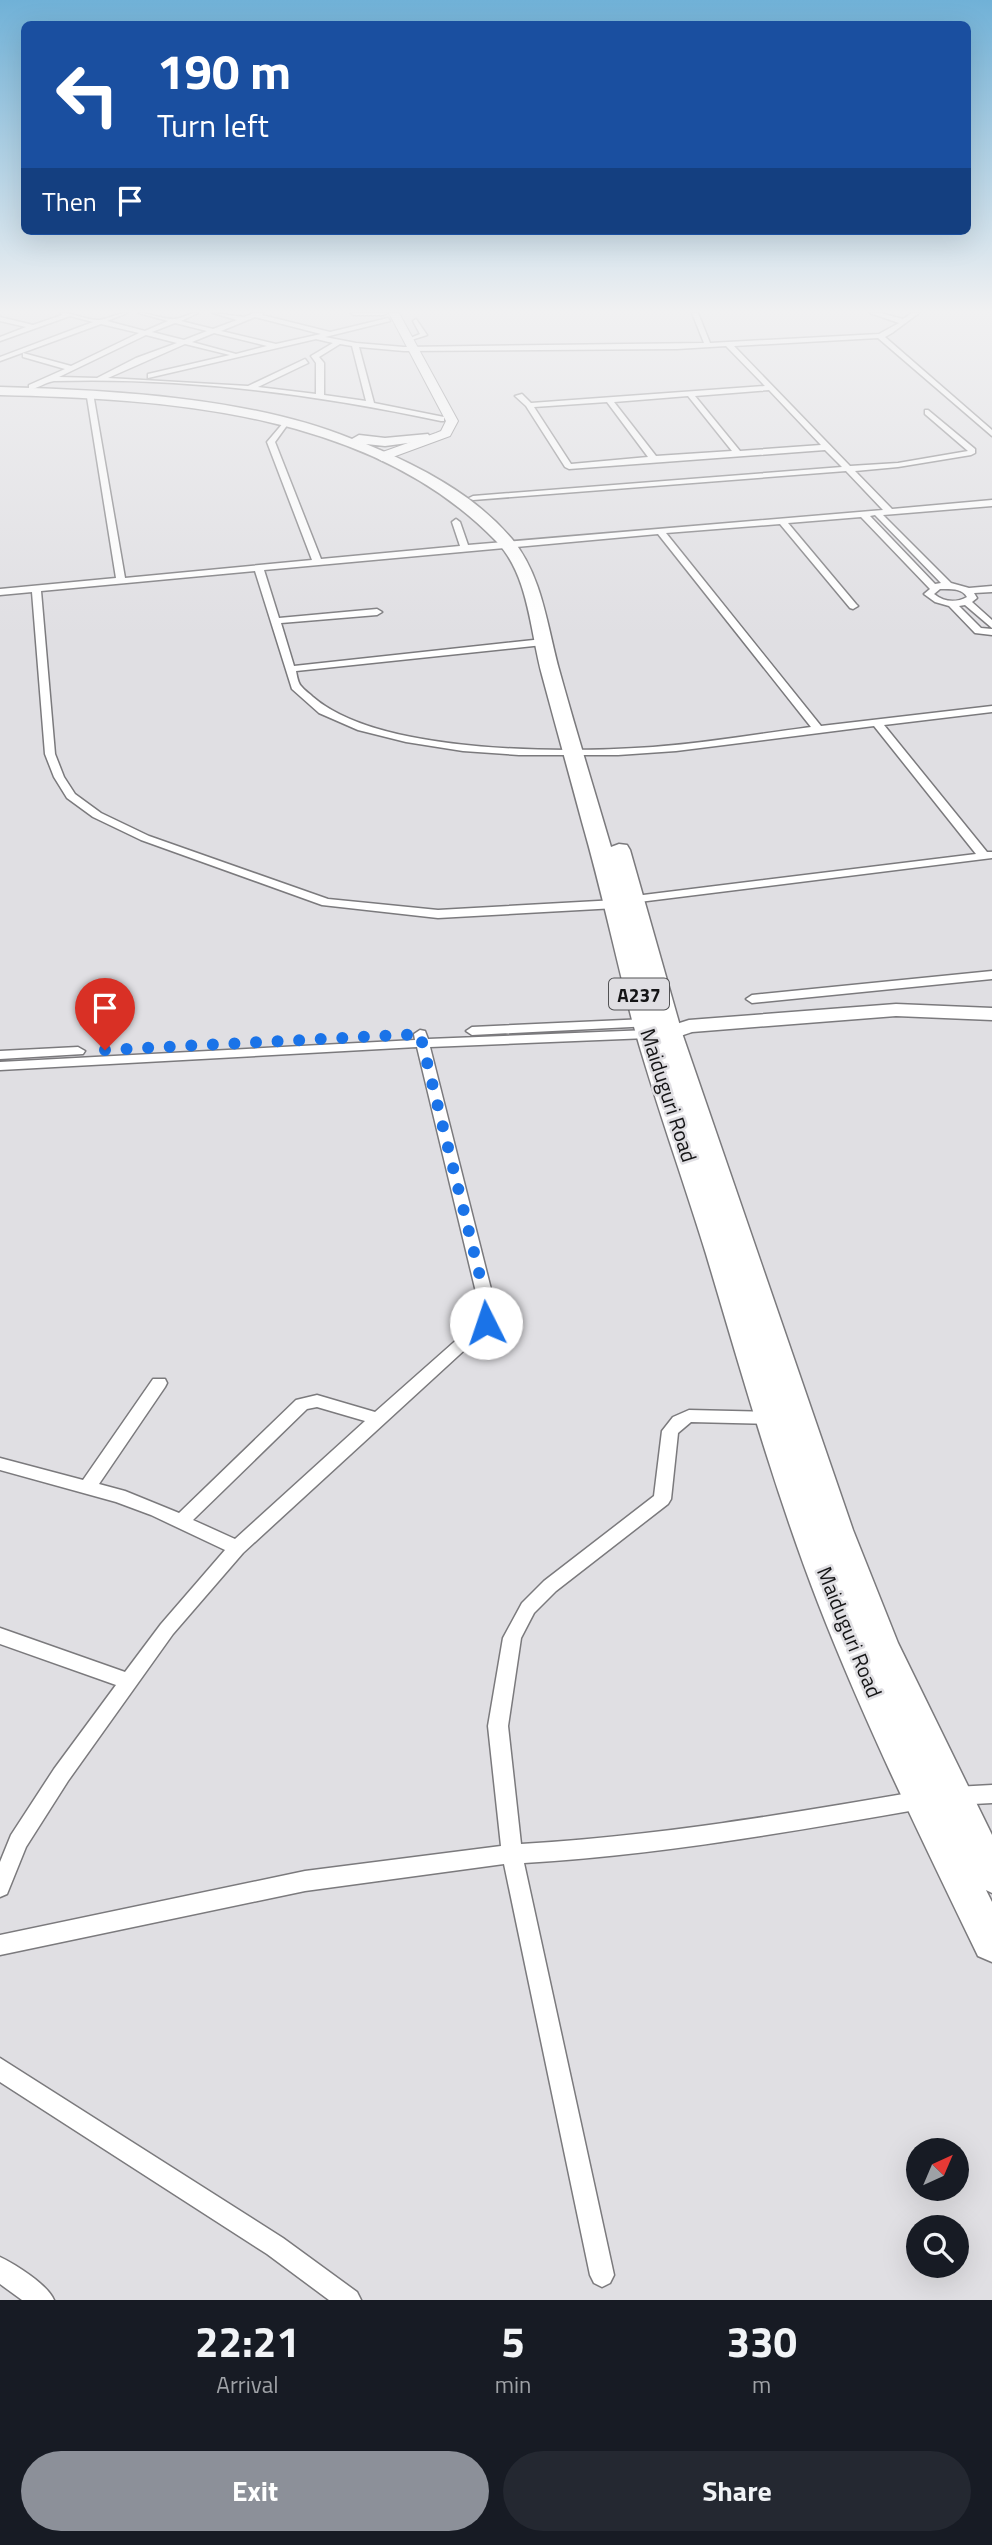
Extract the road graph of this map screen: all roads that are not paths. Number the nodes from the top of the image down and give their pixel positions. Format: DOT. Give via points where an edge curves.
graph roads {
  1 [pos="99,420"];
  2 [pos="263,420"];
  3 [pos="290,420"];
  4 [pos="451,420"];
  5 [pos="539,420"];
  6 [pos="625,420"];
  7 [pos="711,420"];
  8 [pos="802,420"];
  9 [pos="937,420"];
  10 [pos="992,421"];
  11 [pos="980,422"];
  12 [pos="292,426"];
  13 [pos="992,434"];
  14 [pos="352,438"];
  15 [pos="426,439"];
  16 [pos="272,445"];
  17 [pos="828,447"];
  18 [pos="382,453"];
  19 [pos="738,453"];
  20 [pos="654,459"];
  21 [pos="847,467"];
  22 [pos="421,468"];
  23 [pos="473,498"];
  24 [pos="992,503"];
  25 [pos="890,512"];
  26 [pos="877,513"];
  27 [pos="863,514"];
  28 [pos="782,521"];
  29 [pos="456,522"];
  30 [pos="660,531"];
  31 [pos="515,543"];
  32 [pos="465,549"];
  33 [pos="923,560"];
  34 [pos="909,562"];
  35 [pos="318,563"];
  36 [pos="259,568"];
  37 [pos="121,580"];
  38 [pos="949,586"];
  39 [pos="36,588"];
  40 [pos="934,588"];
  41 [pos="992,591"];
  42 [pos="0,592"];
  43 [pos="969,596"];
  44 [pos="952,604"];
  45 [pos="853,606"];
  46 [pos="377,612"];
  47 [pos="277,621"];
  48 [pos="992,625"];
  49 [pos="992,632"];
  50 [pos="542,642"];
  51 [pos="290,669"];
  52 [pos="992,709"];
  53 [pos="877,723"];
  54 [pos="818,729"];
  55 [pos="582,753"];
  56 [pos="988,855"];
  57 [pos="625,902"];
  58 [pos="992,975"];
  59 [pos="751,999"];
  60 [pos="992,1014"];
  61 [pos="664,1027"];
  62 [pos="421,1038"];
  63 [pos="0,1055"];
  64 [pos="0,1066"];
  65 [pos="159,1383"];
  66 [pos="772,1418"];
  67 [pos="379,1419"];
  68 [pos="0,1464"];
  69 [pos="87,1488"];
  70 [pos="181,1521"];
  71 [pos="237,1548"];
  72 [pos="0,1636"];
  73 [pos="127,1681"];
  74 [pos="992,1794"];
  75 [pos="953,1796"];
  76 [pos="922,1800"];
  77 [pos="512,1854"];
  78 [pos="992,1875"];
  79 [pos="0,1887"];
  80 [pos="992,1943"];
  81 [pos="0,1945"];
  82 [pos="0,2070"];
  83 [pos="0,2269"];
  84 [pos="601,2275"];
  85 [pos="42,2300"];
  86 [pos="349,2300"];
  1 -- 37 [label="street"];
  2 -- 12 [label="highway, Maiduguri Road / A237"];
  3 -- 14 [label="highway, Maiduguri Road / A237"];
  4 -- 15 [label="main road" via="446,433"];
  5 -- 20 [label="street" via="569,467"];
  6 -- 20 [label="street"];
  7 -- 19 [label="street"];
  8 -- 17 [label="street"];
  9 -- 21 [label="street" via="971,453 898,465"];
  10 -- 11 [label="street"];
  11 -- 13 [label="street"];
  12 -- 16 [label="street"];
  12 -- 16 [label="street" via="273,436"];
  12 -- 18 [label="highway, Maiduguri Road / A237"];
  14 -- 15 [label="highway" via="385,442"];
  14 -- 18 [label="highway, Maiduguri Road / A237"];
  15 -- 18 [label="main road"];
  15 -- 22 [label="highway" via="414,457"];
  16 -- 35 [label="street"];
  17 -- 19 [label="street"];
  17 -- 21 [label="street"];
  18 -- 22 [label="highway, Maiduguri Road / A237"];
  18 -- 31 [label="highway, Maiduguri Road / A237" via="439,486"];
  19 -- 20 [label="street"];
  21 -- 23 [label="street"];
  21 -- 25 [label="street"];
  22 -- 23 [label="highway, Maiduguri Road / A237"];
  23 -- 31 [label="highway, Maiduguri Road / A237"];
  24 -- 25 [label="street"];
  25 -- 26 [label="street"];
  26 -- 27 [label="street"];
  26 -- 33 [label="street"];
  27 -- 28 [label="street"];
  27 -- 34 [label="street"];
  28 -- 30 [label="street"];
  28 -- 45 [label="street"];
  29 -- 32 [label="street"];
  30 -- 31 [label="street"];
  30 -- 54 [label="street"];
  31 -- 32 [label="street"];
  31 -- 50 [label="highway, Maiduguri Road / A237" via="535,603"];
  31 -- 55 [label="highway, Maiduguri Road / A237" via="548,598"];
  32 -- 35 [label="street"];
  33 -- 34 [label="street"];
  33 -- 38 [label="street"];
  34 -- 40 [label="street"];
  35 -- 36 [label="street"];
  36 -- 37 [label="street"];
  36 -- 47 [label="street"];
  37 -- 39 [label="street"];
  38 -- 40 [label="street"];
  38 -- 43 [label="street"];
  39 -- 42 [label="street"];
  39 -- 57 [label="street" via="50,754 71,796 97,815 145,838 326,902 438,914"];
  40 -- 44 [label="street" via="929,594 933,598"];
  41 -- 43 [label="street"];
  43 -- 44 [label="street"];
  43 -- 48 [label="street"];
  44 -- 49 [label="street" via="978,631"];
  46 -- 47 [label="street"];
  47 -- 51 [label="street"];
  50 -- 51 [label="street"];
  50 -- 55 [label="highway, Maiduguri Road / A237"];
  51 -- 55 [label="street" via="306,701 328,716 374,733 444,745"];
  52 -- 53 [label="street"];
  53 -- 54 [label="street"];
  53 -- 56 [label="street"];
  54 -- 55 [label="street" via="655,750"];
  55 -- 57 [label="highway, Maiduguri Road / A237"];
  56 -- 57 [label="street"];
  57 -- 61 [label="highway, Maiduguri Road / A237"];
  58 -- 59 [label="street"];
  60 -- 61 [label="street" via="896,1010"];
  61 -- 62 [label="street"];
  61 -- 66 [label="highway, Maiduguri Road / A237"];
  61 -- 75 [label="highway, Maiduguri Road / A237" via="837,1530 881,1643"];
  62 -- 63 [label="street"];
  62 -- 64 [label="street"];
  62 -- 67 [label="street" via="489,1313 475,1334"];
  65 -- 69 [label="street"];
  66 -- 76 [label="highway, Maiduguri Road / A237" via="835,1602"];
  66 -- 77 [label="street" via="689,1416 679,1421 670,1431 662,1499 528,1608 512,1638 498,1726"];
  67 -- 70 [label="street" via="317,1401 302,1404"];
  67 -- 71 [label="street"];
  68 -- 69 [label="street"];
  69 -- 70 [label="street"];
  70 -- 71 [label="street"];
  71 -- 73 [label="street"];
  72 -- 73 [label="street"];
  73 -- 79 [label="street" via="18,1842"];
  74 -- 75 [label="street"];
  75 -- 76 [label="street"];
  75 -- 78 [label="highway, Maiduguri Road / A237"];
  76 -- 77 [label="street" via="774,1826 598,1849"];
  76 -- 80 [label="highway, Maiduguri Road / A237"];
  77 -- 81 [label="street" via="305,1881"];
  77 -- 84 [label="street"];
  82 -- 86 [label="street" via="275,2246"];
  83 -- 85 [label="street"];
}
